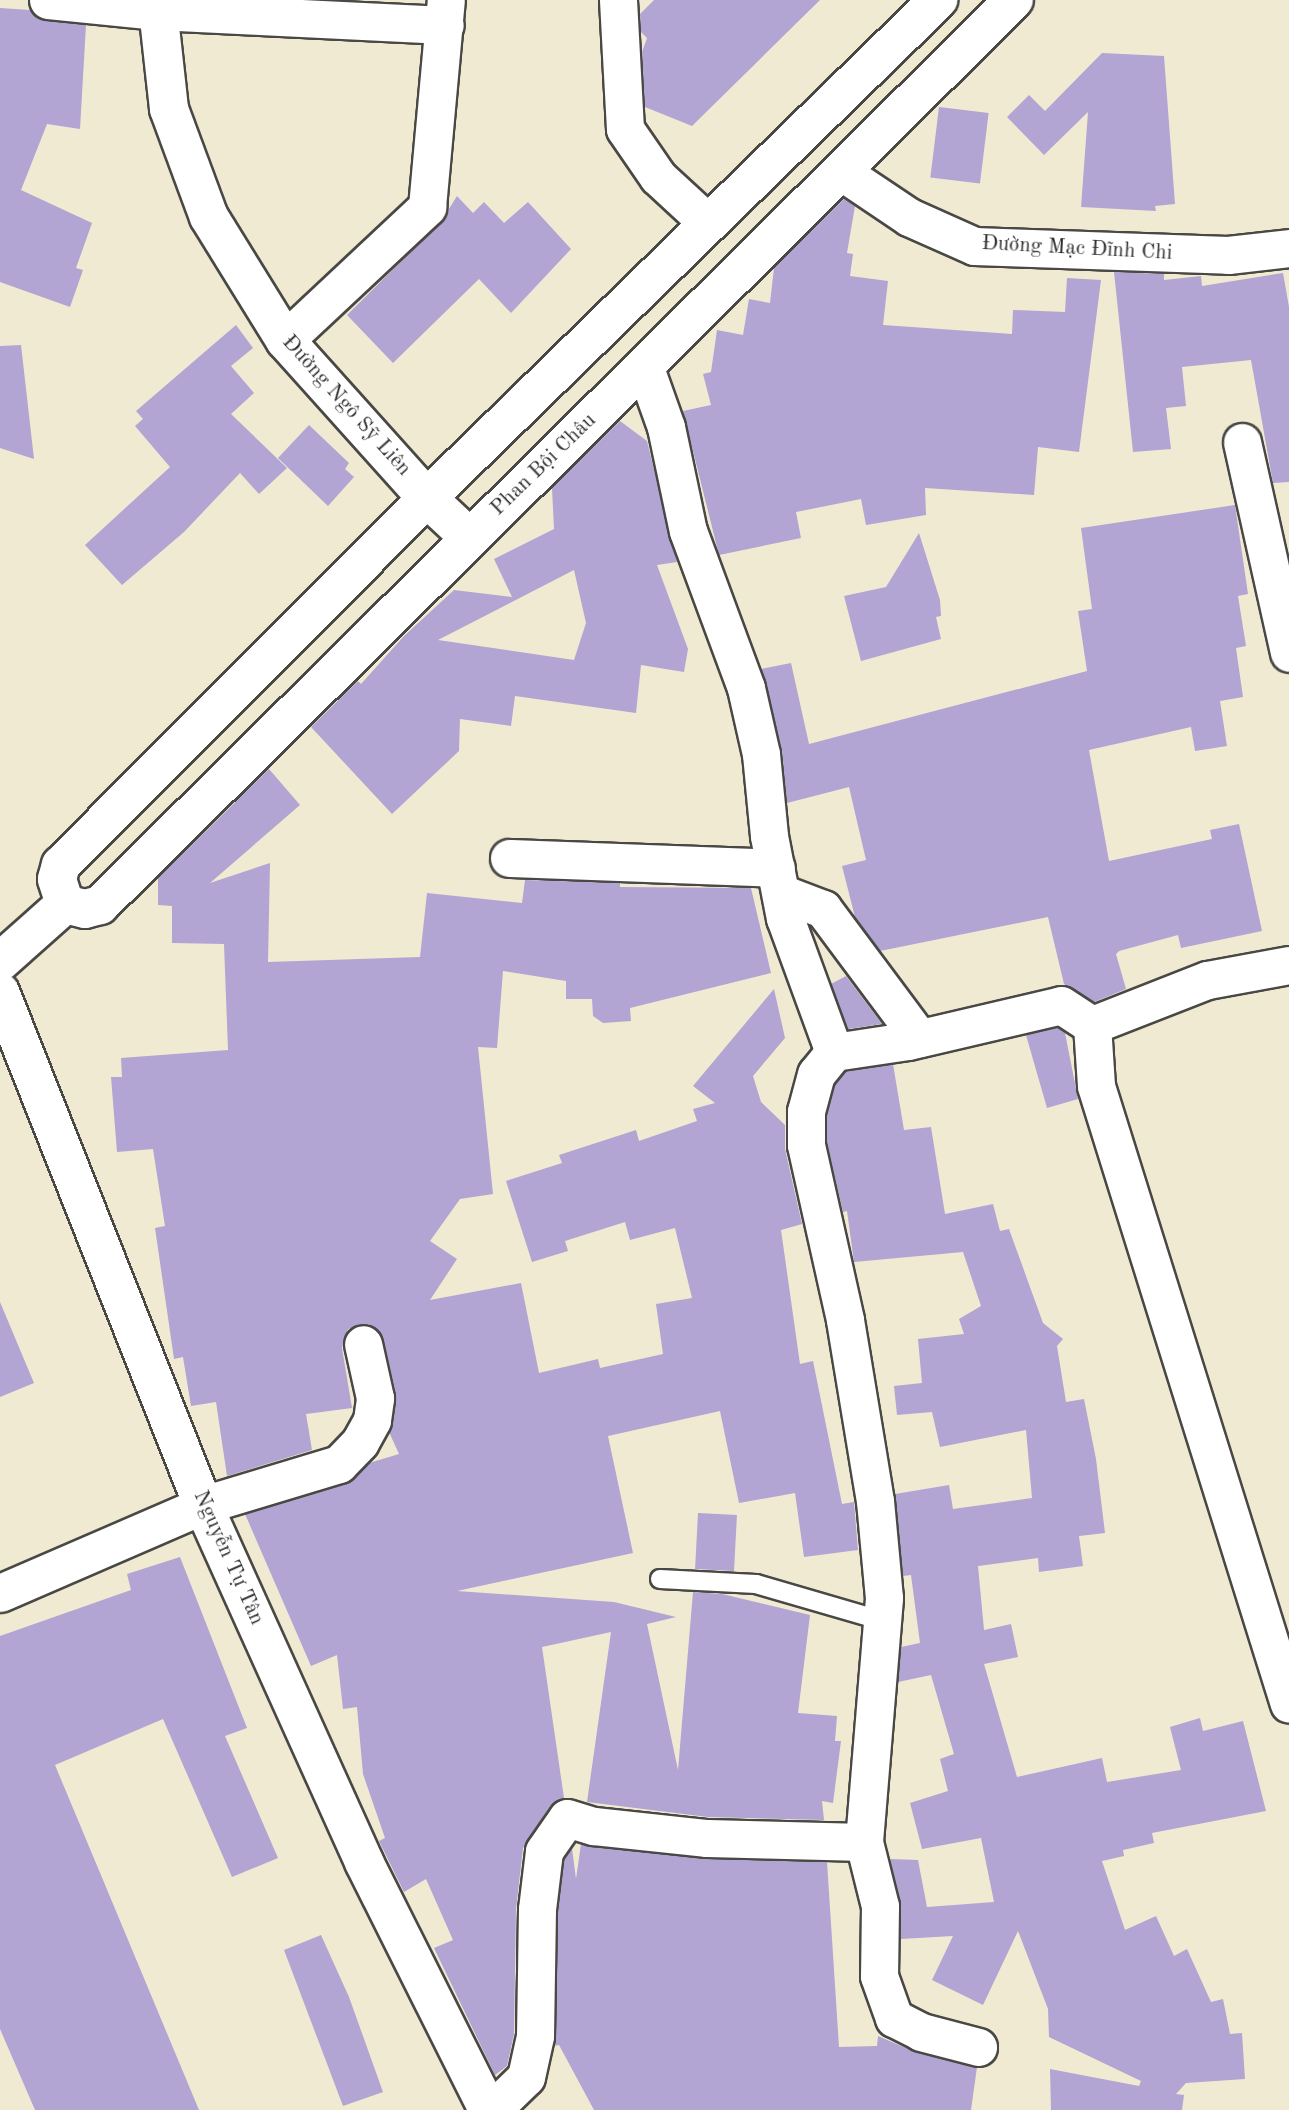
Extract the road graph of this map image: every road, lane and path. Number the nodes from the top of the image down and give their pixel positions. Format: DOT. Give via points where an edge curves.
graph roads {
  1 [pos="48,0"];
  2 [pos="618,0"];
  3 [pos="938,0"];
  4 [pos="1014,0"];
  5 [pos="157,6"];
  6 [pos="445,13"];
  7 [pos="804,133"];
  8 [pos="842,172"];
  9 [pos="708,223"];
  10 [pos="1289,248"];
  11 [pos="285,340"];
  12 [pos="645,368"];
  13 [pos="1242,442"];
  14 [pos="427,498"];
  15 [pos="469,537"];
  16 [pos="1288,649"];
  17 [pos="509,858"];
  18 [pos="778,880"];
  19 [pos="65,904"];
  20 [pos="0,962"];
  21 [pos="1289,965"];
  22 [pos="0,992"];
  23 [pos="1092,1025"];
  24 [pos="919,1038"];
  25 [pos="834,1052"];
  26 [pos="363,1345"];
  27 [pos="203,1505"];
  28 [pos="660,1579"];
  29 [pos="0,1593"];
  30 [pos="883,1621"];
  31 [pos="1289,1704"];
  32 [pos="864,1842"];
  33 [pos="978,2048"];
  34 [pos="490,2110"];
  1 -- 5 [label="street"];
  2 -- 9 [label="street" via="625,129 658,177"];
  3 -- 7 [label="street"];
  4 -- 8 [label="street, Phan Bội Châu"];
  5 -- 6 [label="street"];
  5 -- 11 [label="street, Đường Ngô Sỹ Liên" via="169,109 209,217"];
  6 -- 11 [label="street" via="427,207"];
  7 -- 8 [label="street"];
  7 -- 9 [label="street"];
  8 -- 10 [label="street, Đường Mạc Đĩnh Chi" via="909,217 974,246 1228,255"];
  8 -- 12 [label="street, Phan Bội Châu"];
  9 -- 14 [label="street"];
  11 -- 14 [label="street, Đường Ngô Sỹ Liên"];
  12 -- 15 [label="street, Phan Bội Châu"];
  12 -- 18 [label="street" via="666,427 688,531 746,688 761,754"];
  13 -- 16 [label="street"];
  14 -- 15 [label="street, Đường Ngô Sỹ Liên"];
  14 -- 19 [label="street" via="61,865 57,879"];
  15 -- 19 [label="street, Phan Bội Châu" via="100,905 85,909"];
  17 -- 18 [label="street"];
  18 -- 24 [label="street" via="823,909"];
  18 -- 25 [label="street"];
  19 -- 20 [label="street"];
  21 -- 23 [label="street" via="1207,980"];
  22 -- 27 [label="street, Nguyễn Tự Tân"];
  23 -- 24 [label="street" via="1062,1005"];
  23 -- 31 [label="street" via="1096,1086"];
  24 -- 25 [label="street"];
  25 -- 30 [label="street" via="816,1074 806,1111 806,1145 845,1320 875,1501"];
  26 -- 27 [label="street" via="375,1398 372,1420 360,1442 339,1464"];
  27 -- 29 [label="street"];
  27 -- 34 [label="street, Nguyễn Tự Tân" via="364,1862"];
  28 -- 30 [label="lane" via="756,1584"];
  30 -- 32 [label="street"];
  32 -- 33 [label="street" via="880,1906 879,1976 894,2018 920,2032"];
  32 -- 34 [label="street" via="707,1838 594,1826 567,1818 544,1851 537,1909 535,2036 526,2077"];
}
